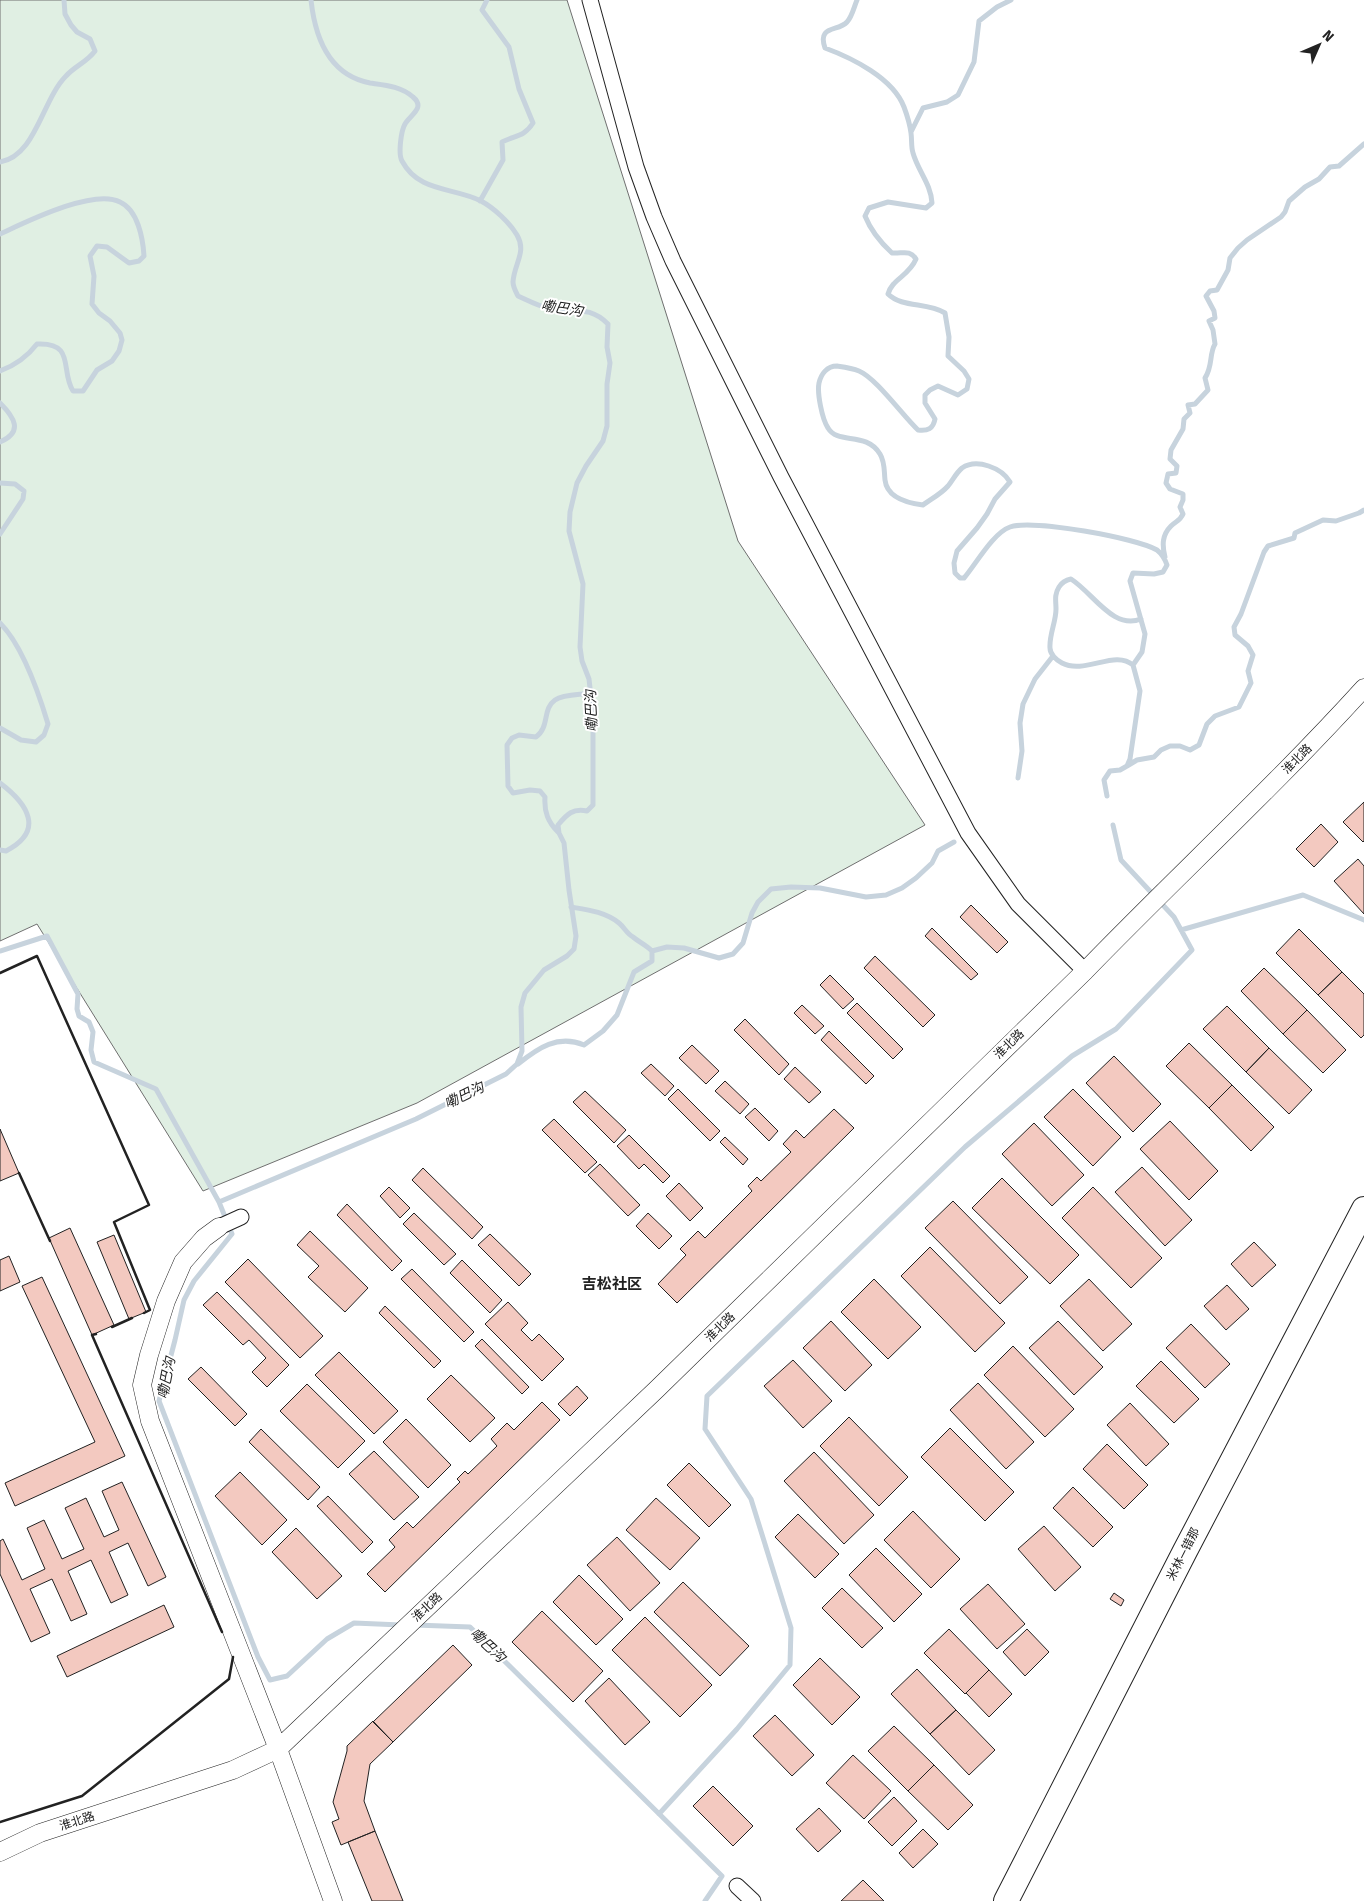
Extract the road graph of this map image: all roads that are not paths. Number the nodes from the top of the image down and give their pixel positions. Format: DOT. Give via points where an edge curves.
graph roads {
  1 [pos="590,0"];
  2 [pos="1364,688"];
  3 [pos="1085,971"];
  4 [pos="1364,1209"];
  5 [pos="241,1217"];
  6 [pos="219,1227"];
  7 [pos="278,1749"];
  8 [pos="0,1852"];
  9 [pos="737,1886"];
  10 [pos="333,1901"];
  11 [pos="753,1901"];
  12 [pos="1006,1901"];
  1 -- 3 [label="street" via="636,167 654,218 764,443 968,833 1018,904"];
  2 -- 3 [label="street, 淮北路"];
  3 -- 7 [label="street, 淮北路" via="657,1389"];
  4 -- 12 [label="highway, 米林—错那"];
  5 -- 6 [label="street"];
  6 -- 7 [label="street" via="182,1262 148,1354 142,1385 150,1421"];
  7 -- 8 [label="street, 淮北路" via="233,1770 40,1833"];
  7 -- 10 [label="street"];
  9 -- 11 [label="street"];
}
